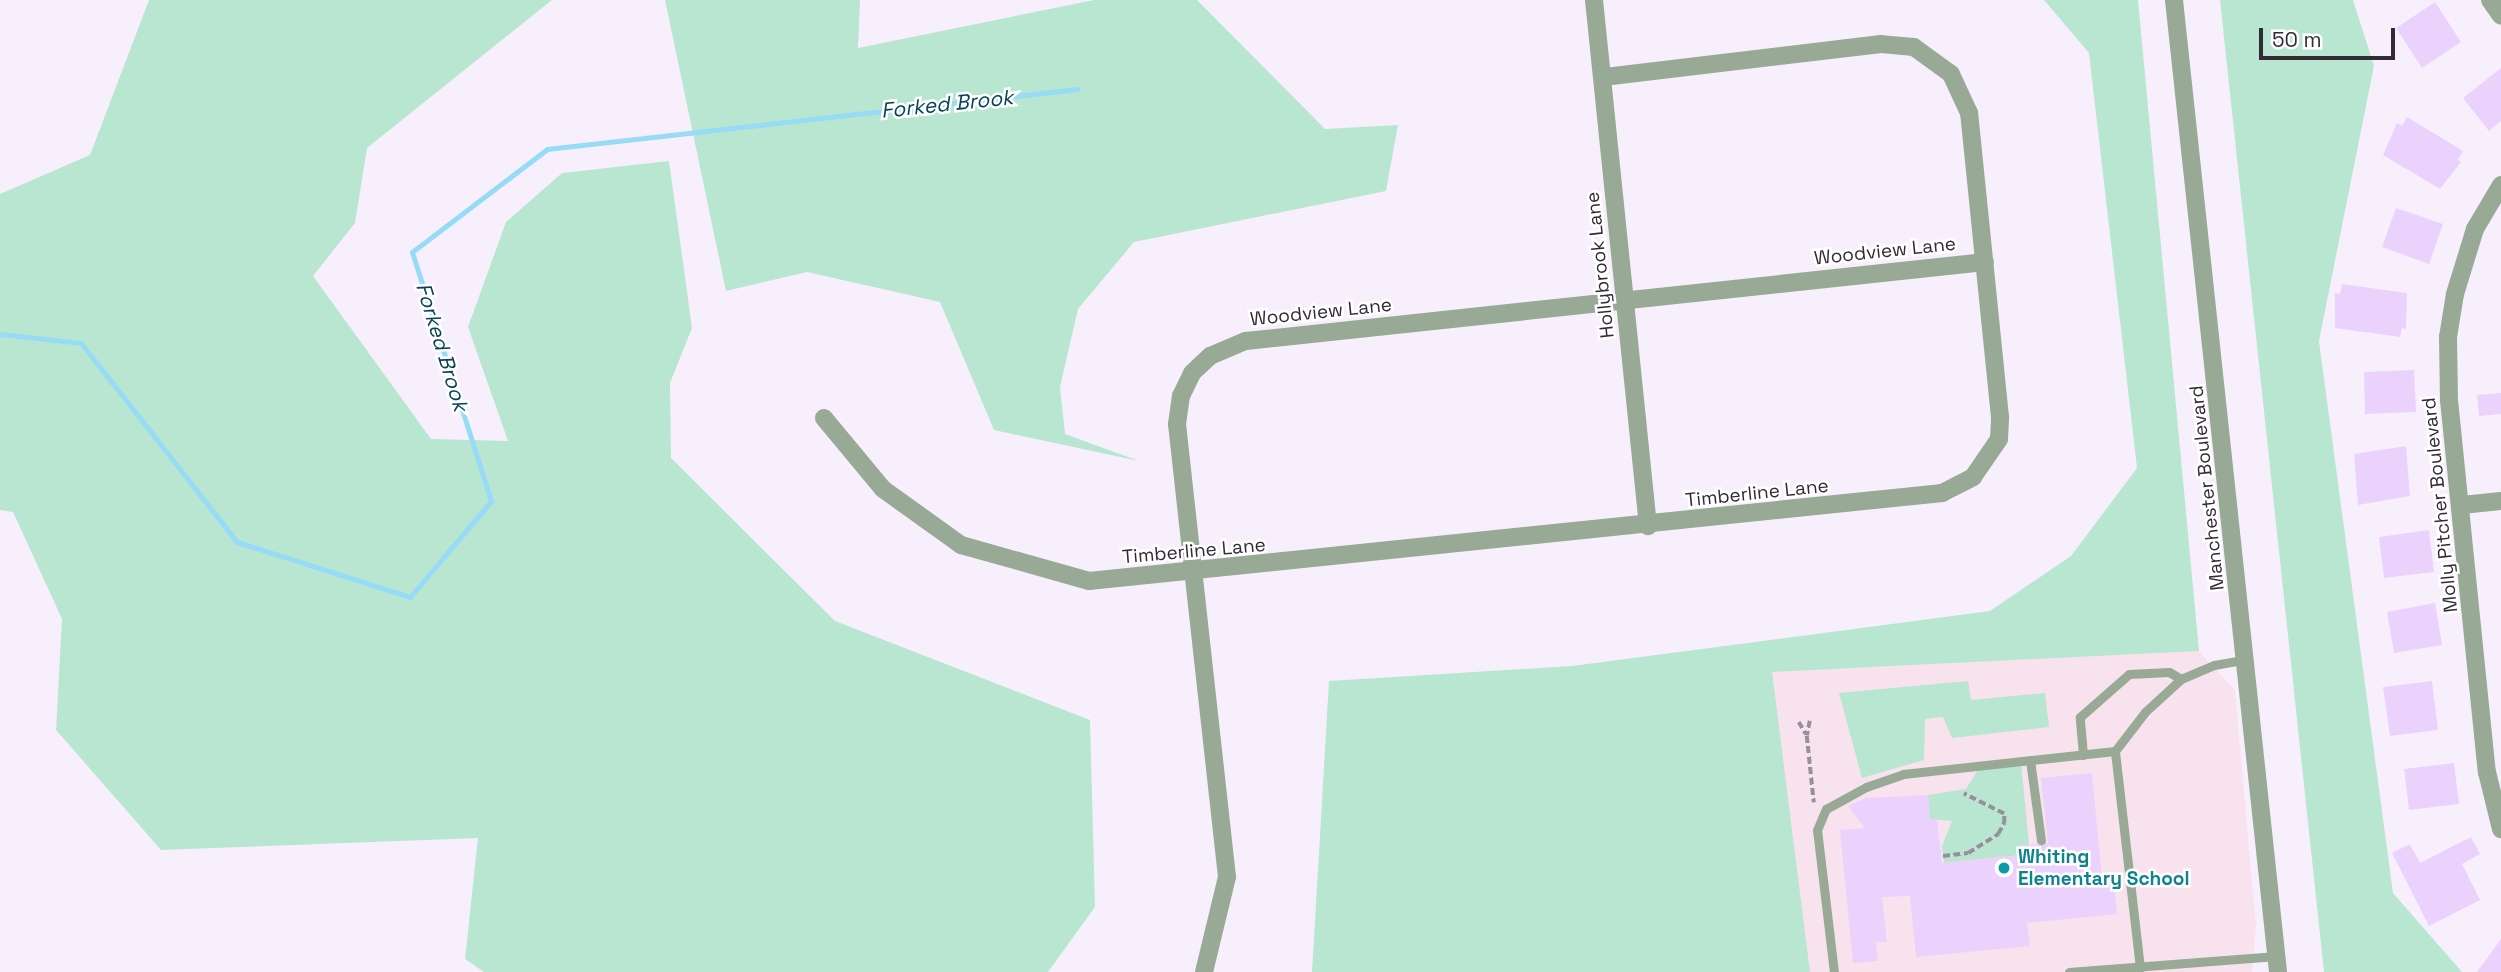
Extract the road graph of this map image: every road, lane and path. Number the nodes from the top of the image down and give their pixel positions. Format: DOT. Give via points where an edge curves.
graph roads {
  1 [pos="1594,0"];
  2 [pos="2174,0"];
  3 [pos="2490,0"];
  4 [pos="2501,16"];
  5 [pos="1602,76"];
  6 [pos="2501,184"];
  7 [pos="1985,261"];
  8 [pos="1624,301"];
  9 [pos="824,418"];
  10 [pos="2501,501"];
  11 [pos="2462,505"];
  12 [pos="1648,526"];
  13 [pos="1192,573"];
  14 [pos="2247,659"];
  15 [pos="2181,679"];
  16 [pos="1810,721"];
  17 [pos="1799,722"];
  18 [pos="1807,736"];
  19 [pos="2115,751"];
  20 [pos="2083,755"];
  21 [pos="2030,760"];
  22 [pos="1964,794"];
  23 [pos="2501,828"];
  24 [pos="1817,830"];
  25 [pos="2041,840"];
  26 [pos="1943,856"];
  27 [pos="2277,964"];
  28 [pos="2140,968"];
  29 [pos="1205,972"];
  30 [pos="1834,972"];
  31 [pos="2069,972"];
  1 -- 5 [label="street, Hollybrook Lane"];
  2 -- 14 [label="street, Manchester Boulevard"];
  3 -- 4 [label="street"];
  5 -- 7 [label="street, Timberline Lane" via="1881,44 1914,47 1951,74 1964,93"];
  5 -- 8 [label="street, Hollybrook Lane"];
  6 -- 11 [label="street, Molly Pitcher Boulevard" via="2476,229 2455,294 2448,337 2449,400"];
  7 -- 8 [label="street, Woodview Lane"];
  7 -- 12 [label="street, Timberline Lane" via="2000,417 1998,439 1973,477 1942,494"];
  8 -- 12 [label="street, Hollybrook Lane"];
  8 -- 13 [label="street, Woodview Lane" via="1245,341 1210,356 1192,373 1181,396 1177,424"];
  9 -- 13 [label="street, Timberline Lane" via="883,489 961,545 1089,581"];
  10 -- 11 [label="street"];
  11 -- 23 [label="street, Molly Pitcher Boulevard" via="2487,772"];
  12 -- 13 [label="street, Timberline Lane"];
  13 -- 29 [label="street, Woodview Lane" via="1227,877"];
  14 -- 15 [label="lane" via="2214,665"];
  14 -- 27 [label="street, Manchester Boulevard"];
  15 -- 19 [label="lane" via="2145,712"];
  15 -- 20 [label="lane" via="2169,672 2129,674 2080,717"];
  16 -- 18 [label="path"];
  17 -- 18 [label="path"];
  18 -- 24 [label="path"];
  19 -- 20 [label="lane"];
  19 -- 28 [label="lane"];
  20 -- 21 [label="lane"];
  21 -- 24 [label="lane" via="1903,774 1836,801 1821,816"];
  21 -- 25 [label="lane"];
  22 -- 26 [label="path" via="2004,814 2004,823 1998,834 1968,853"];
  24 -- 30 [label="lane"];
  27 -- 28 [label="lane"];
  28 -- 31 [label="lane"];
}
